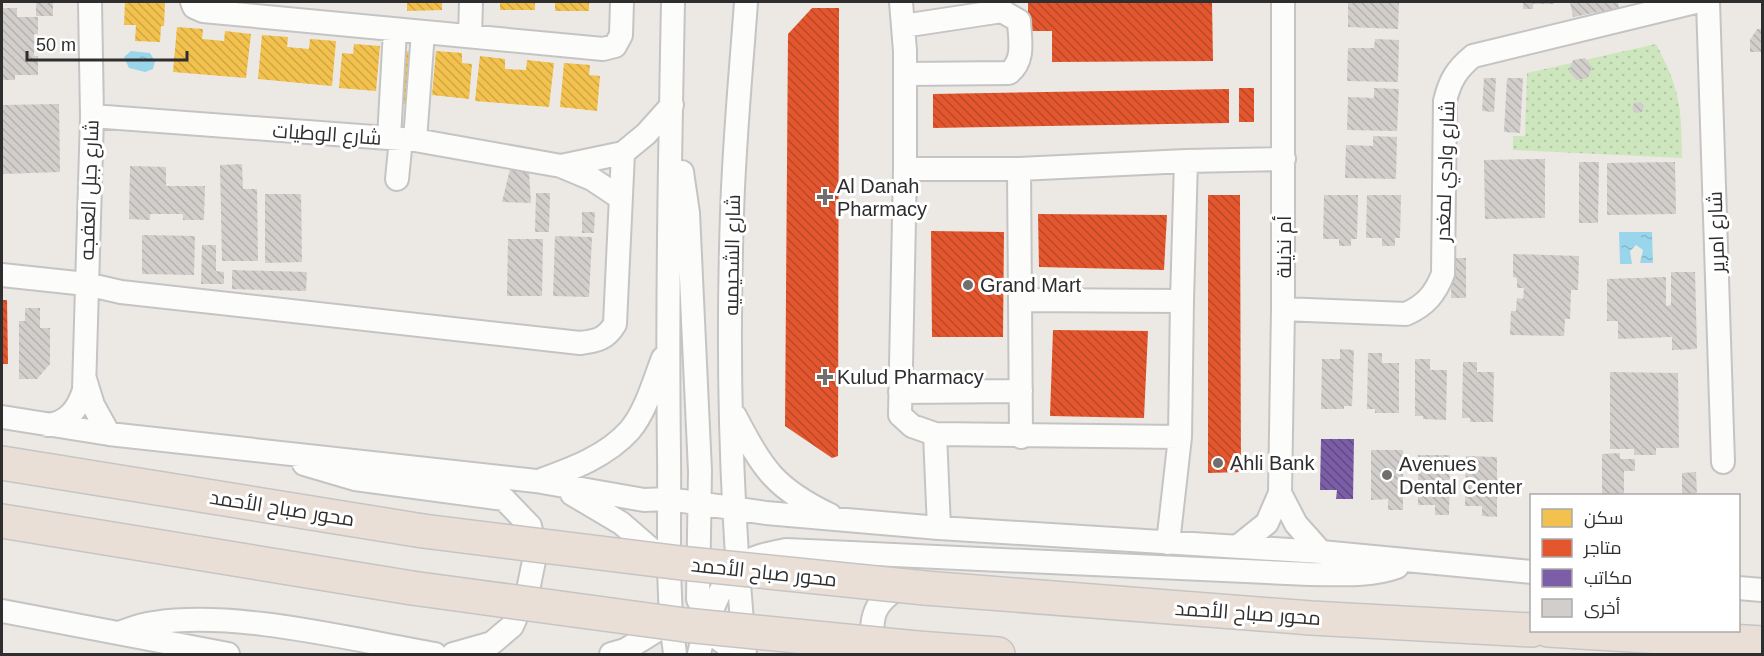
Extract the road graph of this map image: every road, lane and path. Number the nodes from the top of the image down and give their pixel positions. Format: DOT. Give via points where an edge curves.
graph roads {
  1 [pos="90,2"];
  2 [pos="192,2"];
  3 [pos="471,2"];
  4 [pos="622,2"];
  5 [pos="673,2"];
  6 [pos="746,2"];
  7 [pos="762,2"];
  8 [pos="901,2"];
  9 [pos="1283,2"];
  10 [pos="1695,2"];
  11 [pos="1708,2"];
  12 [pos="903,26"];
  13 [pos="744,27"];
  14 [pos="395,30"];
  15 [pos="423,32"];
  16 [pos="470,36"];
  17 [pos="906,74"];
  18 [pos="672,105"];
  19 [pos="92,116"];
  20 [pos="402,139"];
  21 [pos="623,153"];
  22 [pos="1284,159"];
  23 [pos="1186,161"];
  24 [pos="561,166"];
  25 [pos="905,169"];
  26 [pos="1019,169"];
  27 [pos="397,179"];
  28 [pos="619,197"];
  29 [pos="2,275"];
  30 [pos="86,284"];
  31 [pos="1020,300"];
  32 [pos="1182,301"];
  33 [pos="1283,309"];
  34 [pos="668,345"];
  35 [pos="84,378"];
  36 [pos="1021,391"];
  37 [pos="900,392"];
  38 [pos="732,410"];
  39 [pos="2,417"];
  40 [pos="47,425"];
  41 [pos="109,434"];
  42 [pos="935,434"];
  43 [pos="1021,437"];
  44 [pos="1180,437"];
  45 [pos="273,451"];
  46 [pos="1723,462"];
  47 [pos="2,463"];
  48 [pos="537,481"];
  49 [pos="1280,493"];
  50 [pos="669,499"];
  51 [pos="700,503"];
  52 [pos="736,509"];
  53 [pos="842,520"];
  54 [pos="2,521"];
  55 [pos="939,528"];
  56 [pos="1168,543"];
  57 [pos="1237,547"];
  58 [pos="1321,552"];
  59 [pos="960,558"];
  60 [pos="1412,562"];
  61 [pos="668,565"];
  62 [pos="737,568"];
  63 [pos="1530,572"];
  64 [pos="1740,588"];
  65 [pos="1762,590"];
  66 [pos="694,595"];
  67 [pos="2,611"];
  68 [pos="671,622"];
  69 [pos="706,625"];
  70 [pos="1530,630"];
  71 [pos="1581,632"];
  72 [pos="119,633"];
  73 [pos="1762,643"];
  74 [pos="228,654"];
  75 [pos="435,654"];
  76 [pos="453,654"];
  77 [pos="610,654"];
  78 [pos="675,654"];
  79 [pos="699,654"];
  80 [pos="713,654"];
  81 [pos="738,654"];
  82 [pos="745,654"];
  83 [pos="873,654"];
  84 [pos="998,654"];
  1 -- 19 [label="street, شارع جبل العفجه"];
  2 -- 14 [label="street" via="203,11"];
  3 -- 16 [label="street"];
  4 -- 16 [label="street" via="621,35 615,46 603,49"];
  5 -- 18 [label="street"];
  6 -- 13 [label="street, شارع الشحيميه"];
  7 -- 13 [label="street"];
  8 -- 12 [label="street"];
  9 -- 22 [label="street, أم نذيلة"];
  10 -- 33 [label="street, شارع وادي لمغدر" via="1473,56 1458,68 1445,101 1443,274 1430,298 1406,314"];
  11 -- 46 [label="street, شارع امرير"];
  12 -- 17 [label="street"];
  12 -- 17 [label="street" via="1002,11 1019,21 1021,56 1018,66 1009,73"];
  13 -- 38 [label="street, شارع الشحيميه" via="732,213"];
  14 -- 15 [label="street"];
  14 -- 20 [label="street"];
  15 -- 16 [label="street"];
  15 -- 20 [label="street"];
  17 -- 25 [label="street"];
  18 -- 21 [label="street, شارع الوطيات"];
  18 -- 34 [label="street"];
  18 -- 51 [label="street" via="688,213"];
  19 -- 20 [label="street, شارع الوطيات"];
  19 -- 30 [label="street, شارع جبل العفجه"];
  20 -- 24 [label="street, شارع الوطيات"];
  20 -- 27 [label="street"];
  21 -- 24 [label="street, شارع الوطيات"];
  21 -- 28 [label="street"];
  22 -- 23 [label="street"];
  22 -- 33 [label="street, أم نذيلة"];
  23 -- 26 [label="street"];
  23 -- 32 [label="street"];
  24 -- 28 [label="street, شارع الوطيات" via="592,179"];
  25 -- 26 [label="street"];
  25 -- 37 [label="street"];
  26 -- 31 [label="street"];
  28 -- 30 [label="street" via="615,324 607,336 594,342 131,293"];
  29 -- 30 [label="street"];
  30 -- 35 [label="street, شارع جبل العفجه"];
  31 -- 32 [label="street"];
  31 -- 36 [label="street"];
  32 -- 44 [label="street"];
  33 -- 49 [label="street, أم نذيلة"];
  34 -- 48 [label="street" via="648,398 630,429 571,470"];
  34 -- 50 [label="street"];
  35 -- 40 [label="street, شارع جبل العفجه" via="81,400 73,413 62,422"];
  35 -- 41 [label="street, شارع جبل العفجه"];
  36 -- 37 [label="street"];
  36 -- 43 [label="street"];
  37 -- 42 [label="street" via="900,415 912,426"];
  38 -- 52 [label="street, شارع الشحيميه"];
  38 -- 53 [label="street" via="759,460 779,486"];
  39 -- 40 [label="street"];
  40 -- 41 [label="street"];
  41 -- 45 [label="street"];
  42 -- 43 [label="street"];
  42 -- 55 [label="street"];
  43 -- 44 [label="street"];
  44 -- 56 [label="street"];
  45 -- 48 [label="street"];
  45 -- 76 [label="street" via="355,479 504,500 519,511 530,526 536,551 528,590 512,626 492,643"];
  47 -- 70 [label="highway, محور صباح الأحمد, bridge" via="423,531 681,563 925,588 1311,618"];
  48 -- 50 [label="street" via="644,500"];
  48 -- 61 [label="street" via="595,506 630,529"];
  49 -- 57 [label="street, أم نذيلة" via="1267,523"];
  49 -- 58 [label="street, أم نذيلة" via="1296,524"];
  50 -- 51 [label="street"];
  50 -- 61 [label="street"];
  51 -- 52 [label="street"];
  51 -- 66 [label="street"];
  52 -- 53 [label="street"];
  52 -- 62 [label="street"];
  52 -- 66 [label="street" via="721,561"];
  53 -- 55 [label="street"];
  54 -- 84 [label="highway, bridge" via="412,588 685,625"];
  55 -- 56 [label="street"];
  56 -- 57 [label="street"];
  57 -- 58 [label="street"];
  58 -- 60 [label="street"];
  59 -- 60 [label="street" via="1310,574 1384,572"];
  59 -- 62 [label="street" via="786,550"];
  59 -- 83 [label="street" via="890,592 873,612"];
  60 -- 63 [label="street"];
  61 -- 66 [label="street"];
  61 -- 68 [label="street"];
  62 -- 69 [label="street"];
  62 -- 82 [label="street"];
  64 -- 65 [label="street"];
  66 -- 68 [label="street"];
  66 -- 69 [label="street"];
  67 -- 72 [label="street"];
  68 -- 77 [label="street" via="625,650"];
  68 -- 78 [label="street"];
  69 -- 79 [label="street"];
  69 -- 80 [label="street"];
  69 -- 81 [label="street"];
  71 -- 73 [label="highway"];
  72 -- 74 [label="street"];
  72 -- 75 [label="street" via="154,623 207,620 280,627"];
}
